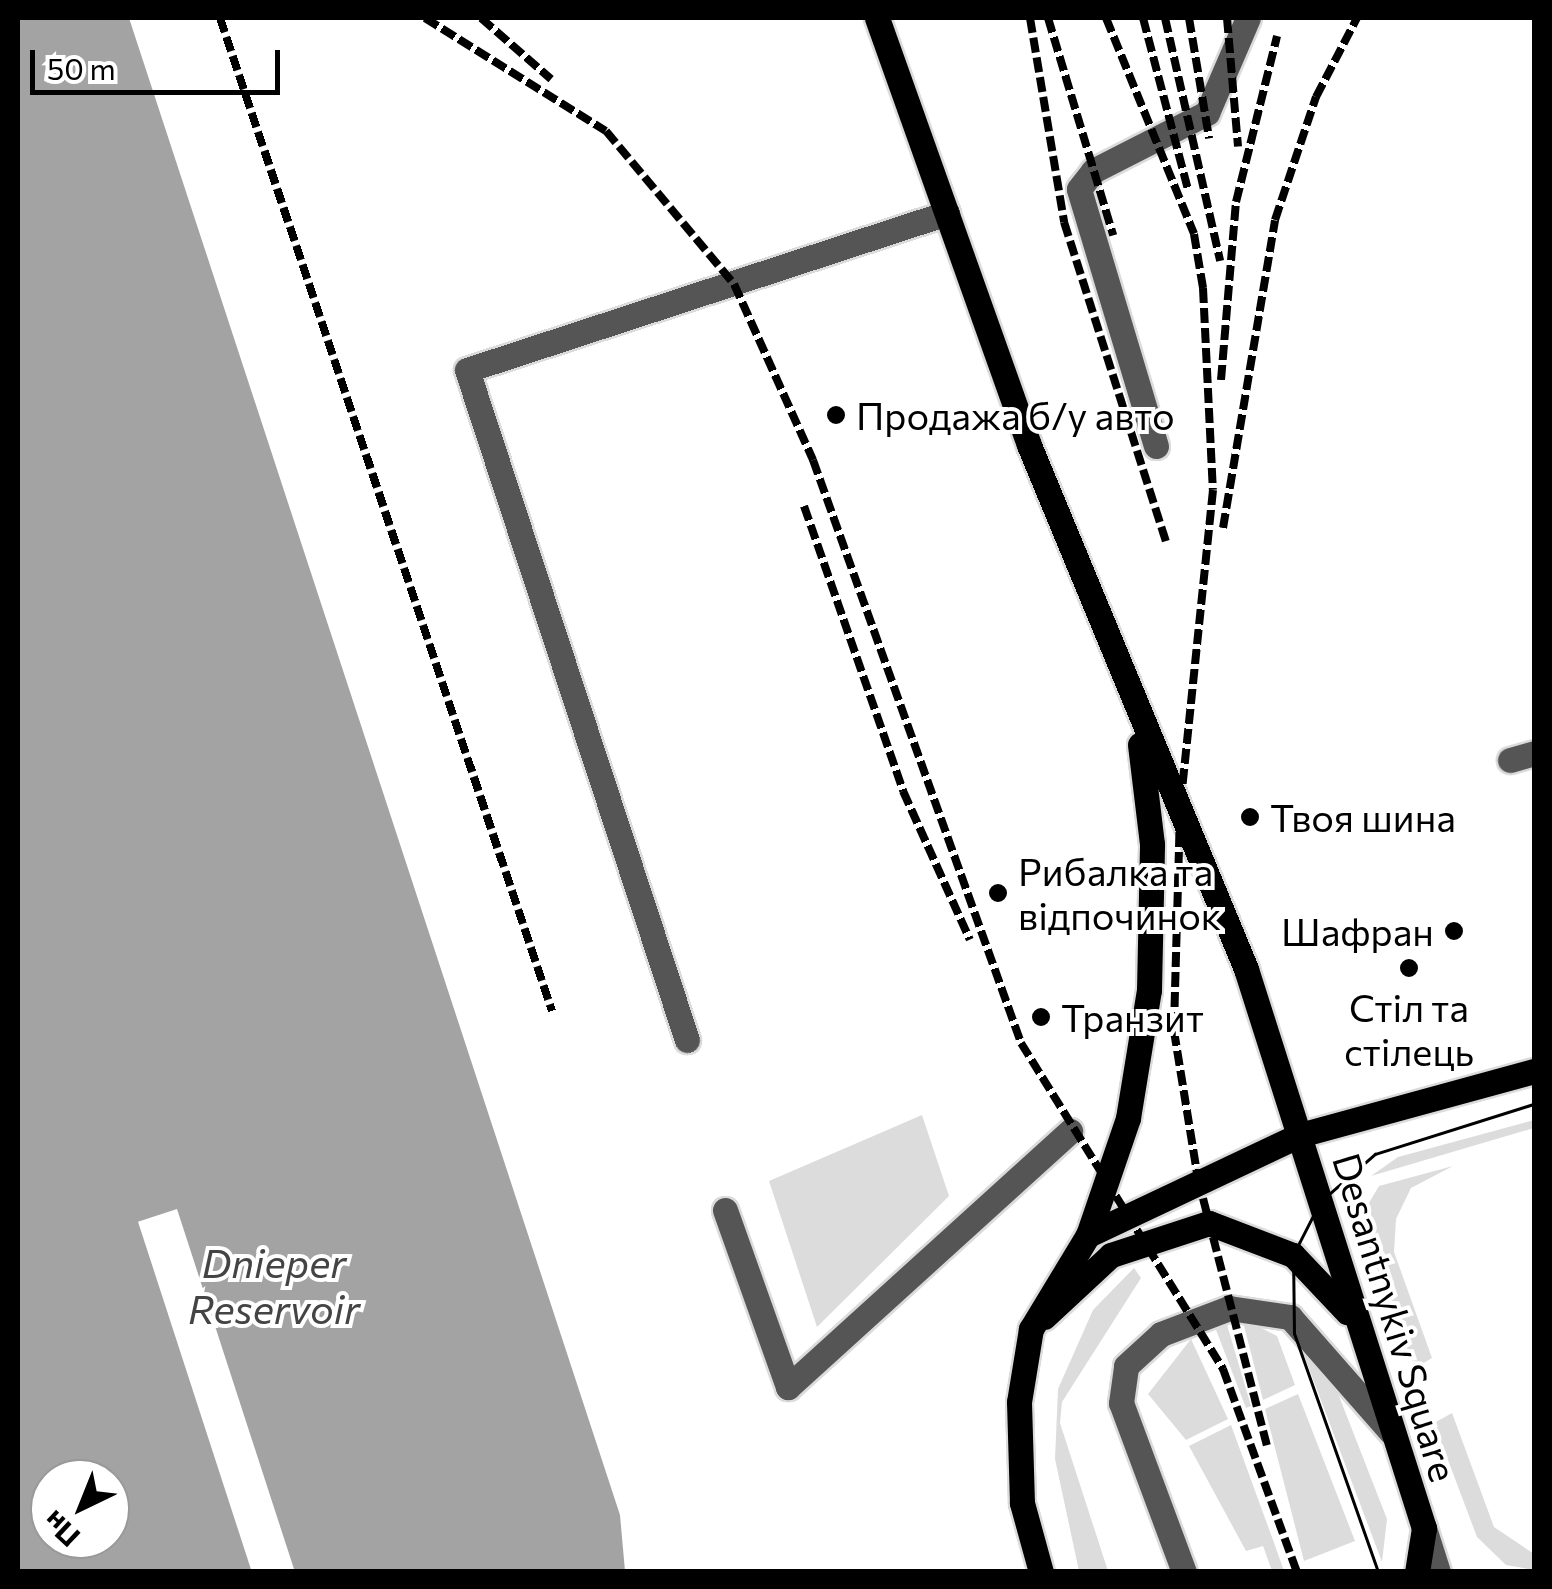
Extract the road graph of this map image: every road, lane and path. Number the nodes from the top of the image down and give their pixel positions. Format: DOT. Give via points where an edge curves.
graph roads {
  1 [pos="877,18"];
  2 [pos="1248,18"];
  3 [pos="946,213"];
  4 [pos="1156,446"];
  5 [pos="1137,721"];
  6 [pos="687,1040"];
  7 [pos="1534,1071"];
  8 [pos="1070,1131"];
  9 [pos="1300,1135"];
  10 [pos="726,1210"];
  11 [pos="1088,1235"];
  12 [pos="1350,1316"];
  13 [pos="1031,1329"];
  14 [pos="1390,1431"];
  15 [pos="1424,1528"];
  16 [pos="1041,1572"];
  17 [pos="1184,1572"];
  18 [pos="1417,1572"];
  19 [pos="1438,1572"];
  1 -- 3 [label="main road"];
  2 -- 4 [label="street" via="1207,113 1093,171 1078,189"];
  3 -- 5 [label="main road"];
  3 -- 6 [label="street" via="467,370"];
  5 -- 9 [label="main road" via="1246,969"];
  5 -- 11 [label="main road" via="1152,844 1149,990 1128,1118"];
  7 -- 9 [label="main road"];
  8 -- 10 [label="street" via="788,1387"];
  9 -- 11 [label="main road, Desantnykiv Square"];
  9 -- 12 [label="main road, Desantnykiv Square"];
  11 -- 13 [label="main road"];
  12 -- 13 [label="main road" via="1293,1256 1209,1223 1112,1255"];
  12 -- 14 [label="main road, Desantnykiv Square"];
  13 -- 16 [label="main road" via="1016,1452"];
  14 -- 15 [label="main road, Desantnykiv Square"];
  14 -- 17 [label="street" via="1290,1317 1230,1308 1160,1334 1126,1366 1122,1403"];
  15 -- 18 [label="main road, Desantnykiv Square"];
  15 -- 19 [label="street"];
}
